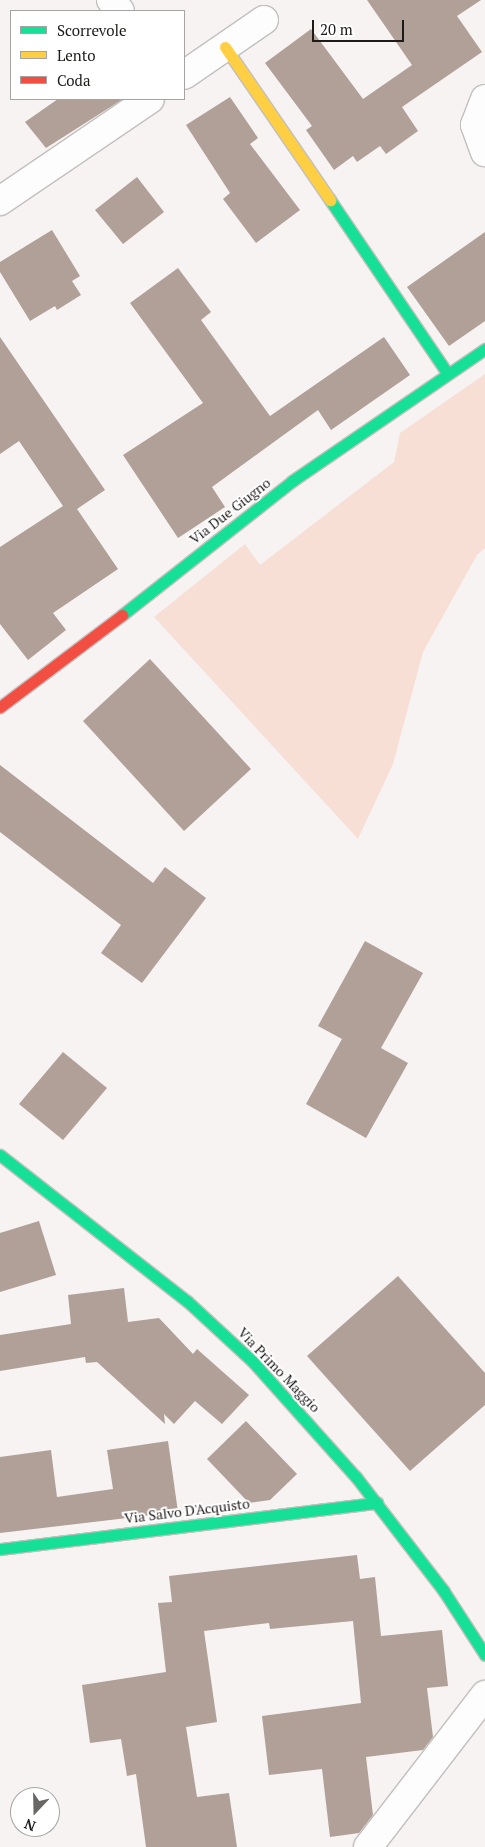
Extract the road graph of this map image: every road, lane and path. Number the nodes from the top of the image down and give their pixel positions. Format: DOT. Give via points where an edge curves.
graph roads {
  1 [pos="264,20"];
  2 [pos="225,47"];
  3 [pos="185,74"];
  4 [pos="485,98"];
  5 [pos="149,100"];
  6 [pos="485,152"];
  7 [pos="0,201"];
  8 [pos="485,349"];
  9 [pos="448,374"];
  10 [pos="0,707"];
  11 [pos="0,1155"];
  12 [pos="377,1504"];
  13 [pos="0,1549"];
  14 [pos="485,1655"];
  15 [pos="485,1695"];
  16 [pos="368,1847"];
  1 -- 2 [label="street"];
  2 -- 3 [label="street"];
  2 -- 9 [label="street"];
  4 -- 6 [label="street" via="476,124"];
  5 -- 7 [label="street"];
  8 -- 9 [label="street, Via Due Giugno"];
  9 -- 10 [label="street, Via Due Giugno" via="292,481 64,661"];
  11 -- 12 [label="street, Via Primo Maggio" via="173,1290 231,1340 290,1400"];
  12 -- 13 [label="street, Via Salvo D'Acquisto"];
  12 -- 14 [label="street, Via Primo Maggio" via="438,1583"];
  15 -- 16 [label="street"];
}
